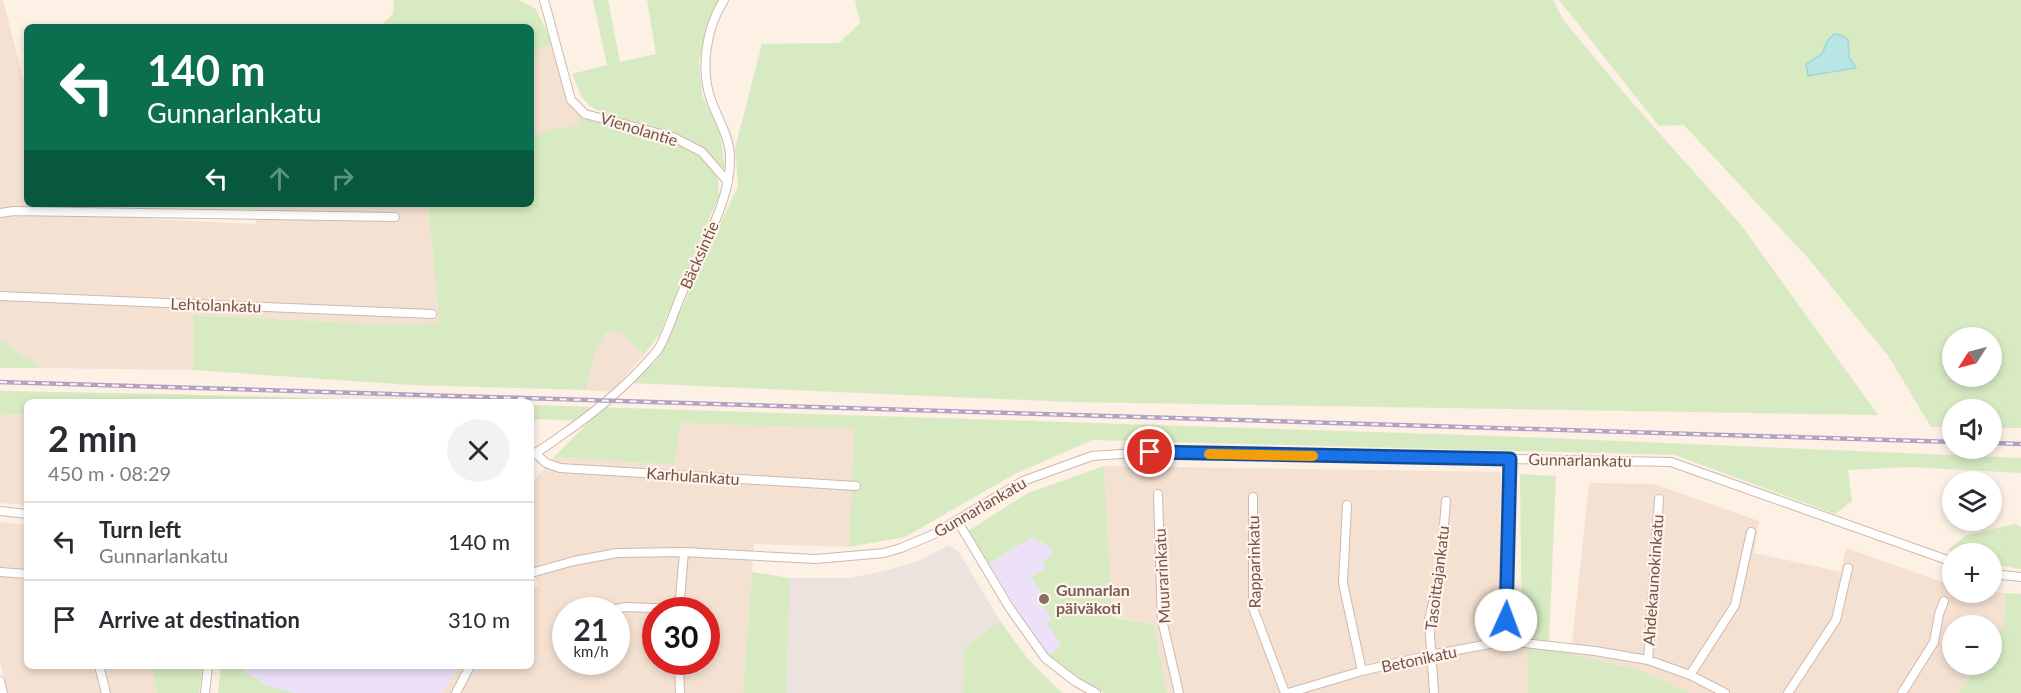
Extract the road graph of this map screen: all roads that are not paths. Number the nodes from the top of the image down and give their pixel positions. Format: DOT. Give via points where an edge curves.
graph roads {
  1 [pos="544,0"];
  2 [pos="724,0"];
  3 [pos="728,182"];
  4 [pos="0,213"];
  5 [pos="395,217"];
  6 [pos="0,296"];
  7 [pos="432,314"];
  8 [pos="534,453"];
  9 [pos="534,455"];
  10 [pos="1510,459"];
  11 [pos="856,486"];
  12 [pos="1158,494"];
  13 [pos="1253,497"];
  14 [pos="1659,499"];
  15 [pos="1446,501"];
  16 [pos="1347,505"];
  17 [pos="0,511"];
  18 [pos="24,514"];
  19 [pos="957,520"];
  20 [pos="1751,532"];
  21 [pos="684,552"];
  22 [pos="1942,558"];
  23 [pos="1848,568"];
  24 [pos="0,572"];
  25 [pos="534,572"];
  26 [pos="24,574"];
  27 [pos="2002,575"];
  28 [pos="2021,577"];
  29 [pos="681,597"];
  30 [pos="1943,603"];
  31 [pos="1506,641"];
  32 [pos="1430,655"];
  33 [pos="1648,660"];
  34 [pos="100,669"];
  35 [pos="208,669"];
  36 [pos="468,669"];
  37 [pos="1362,671"];
  38 [pos="680,675"];
  39 [pos="1690,675"];
  40 [pos="0,681"];
  41 [pos="3,693"];
  42 [pos="106,693"];
  43 [pos="205,693"];
  44 [pos="456,693"];
  45 [pos="680,693"];
  46 [pos="1096,693"];
  47 [pos="1179,693"];
  48 [pos="1286,693"];
  49 [pos="1434,693"];
  50 [pos="1723,693"];
  51 [pos="1788,693"];
  52 [pos="1902,693"];
  1 -- 3 [label="street, Vienolantie" via="572,100 585,114 674,137 702,152"];
  2 -- 3 [label="street, Bäcksintie" via="717,11 705,55 711,100 727,139"];
  3 -- 8 [label="street, Bäcksintie" via="658,349 609,400"];
  4 -- 5 [label="street"];
  6 -- 7 [label="street, Lehtolankatu"];
  9 -- 11 [label="street, Karhulankatu" via="560,468"];
  10 -- 19 [label="street, Gunnarlankatu" via="1150,452 1098,455 1023,481"];
  10 -- 22 [label="street, Gunnarlankatu" via="1671,462"];
  10 -- 31 [label="street"];
  12 -- 47 [label="street, Muurarinkatu" via="1162,620"];
  13 -- 48 [label="street, Rapparinkatu" via="1253,608"];
  14 -- 33 [label="street, Ahdekaunokinkatu"];
  15 -- 32 [label="street, Tasoittajankatu" via="1440,574 1429,620"];
  16 -- 37 [label="street" via="1343,583"];
  17 -- 18 [label="street"];
  19 -- 21 [label="street, Gunnarlankatu" via="917,542 875,555 816,559"];
  19 -- 46 [label="street" via="1045,658"];
  20 -- 39 [label="street" via="1735,605"];
  21 -- 25 [label="street, Gunnarlankatu" via="617,553"];
  21 -- 29 [label="street"];
  23 -- 51 [label="street" via="1836,620"];
  24 -- 26 [label="street"];
  27 -- 28 [label="street"];
  30 -- 52 [label="street" via="1934,642"];
  31 -- 32 [label="street, Betonikatu"];
  31 -- 33 [label="street, Betonikatu"];
  32 -- 37 [label="street, Betonikatu"];
  32 -- 49 [label="street, Tasoittajankatu"];
  33 -- 39 [label="street, Betonikatu"];
  34 -- 42 [label="street"];
  35 -- 43 [label="street"];
  36 -- 44 [label="street"];
  37 -- 48 [label="street, Betonikatu"];
  38 -- 45 [label="street"];
  39 -- 50 [label="street, Betonikatu"];
  40 -- 41 [label="street"];
}
